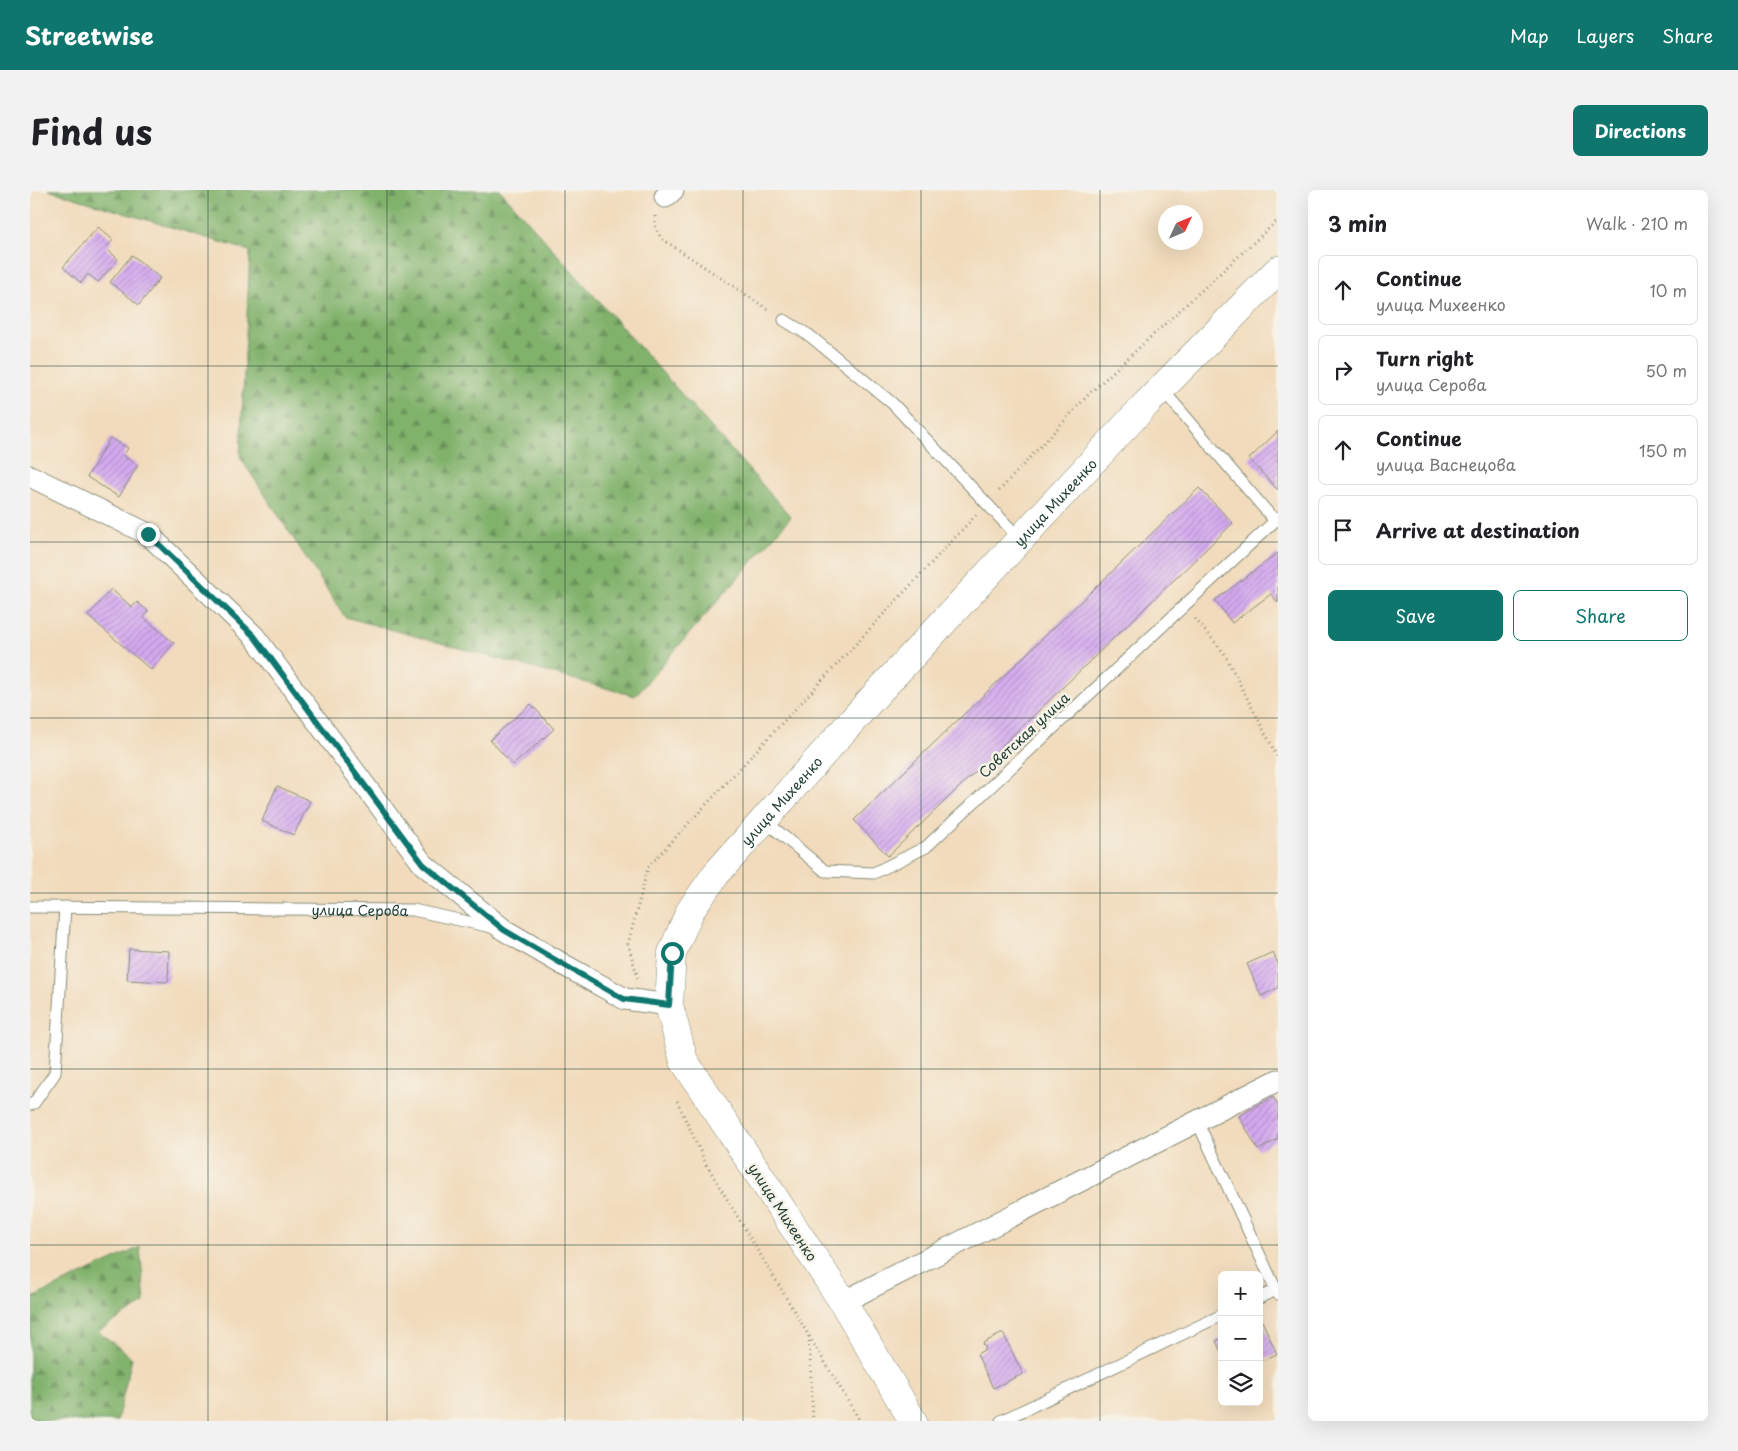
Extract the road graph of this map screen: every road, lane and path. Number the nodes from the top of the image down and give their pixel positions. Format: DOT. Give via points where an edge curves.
graph roads {
  1 [pos="669,194"];
  2 [pos="1278,220"];
  3 [pos="1278,270"];
  4 [pos="784,320"];
  5 [pos="1161,388"];
  6 [pos="30,476"];
  7 [pos="986,505"];
  8 [pos="1276,519"];
  9 [pos="1020,540"];
  10 [pos="1184,606"];
  11 [pos="1278,758"];
  12 [pos="764,820"];
  13 [pos="30,907"];
  14 [pos="65,907"];
  15 [pos="504,930"];
  16 [pos="658,1004"];
  17 [pos="1278,1080"];
  18 [pos="674,1094"];
  19 [pos="30,1105"];
  20 [pos="1197,1121"];
  21 [pos="1277,1292"];
  22 [pos="1263,1297"];
  23 [pos="843,1302"];
  24 [pos="1218,1318"];
  25 [pos="809,1335"];
  26 [pos="812,1421"];
  27 [pos="860,1421"];
  28 [pos="913,1421"];
  29 [pos="1001,1421"];
  1 -- 4 [label="path" via="654,210 655,226 661,238"];
  2 -- 7 [label="path" via="1091,392"];
  3 -- 5 [label="street, улица Михеенко"];
  4 -- 7 [label="lane" via="810,336 892,403"];
  5 -- 8 [label="lane"];
  5 -- 9 [label="street, улица Михеенко"];
  6 -- 15 [label="street" via="148,534 240,622 254,636 423,864"];
  7 -- 9 [label="lane"];
  7 -- 16 [label="path" via="648,867 628,944"];
  8 -- 10 [label="lane, Советская улица"];
  9 -- 12 [label="street, улица Михеенко"];
  10 -- 11 [label="path" via="1224,652"];
  10 -- 12 [label="lane, Советская улица" via="926,847 874,873 825,871"];
  12 -- 16 [label="street, улица Михеенко" via="716,874 690,911 672,953"];
  13 -- 14 [label="lane, улица Серова"];
  14 -- 15 [label="lane, улица Серова" via="412,910"];
  14 -- 19 [label="lane" via="55,1073"];
  15 -- 16 [label="street, улица Серова" via="624,999"];
  16 -- 23 [label="street, улица Михеенко" via="684,1061"];
  17 -- 20 [label="street"];
  18 -- 25 [label="path" via="706,1164"];
  20 -- 21 [label="lane"];
  20 -- 23 [label="street"];
  21 -- 22 [label="lane"];
  23 -- 28 [label="street, улица Михеенко"];
  24 -- 29 [label="lane"];
  25 -- 26 [label="path"];
  25 -- 27 [label="path"];
}
